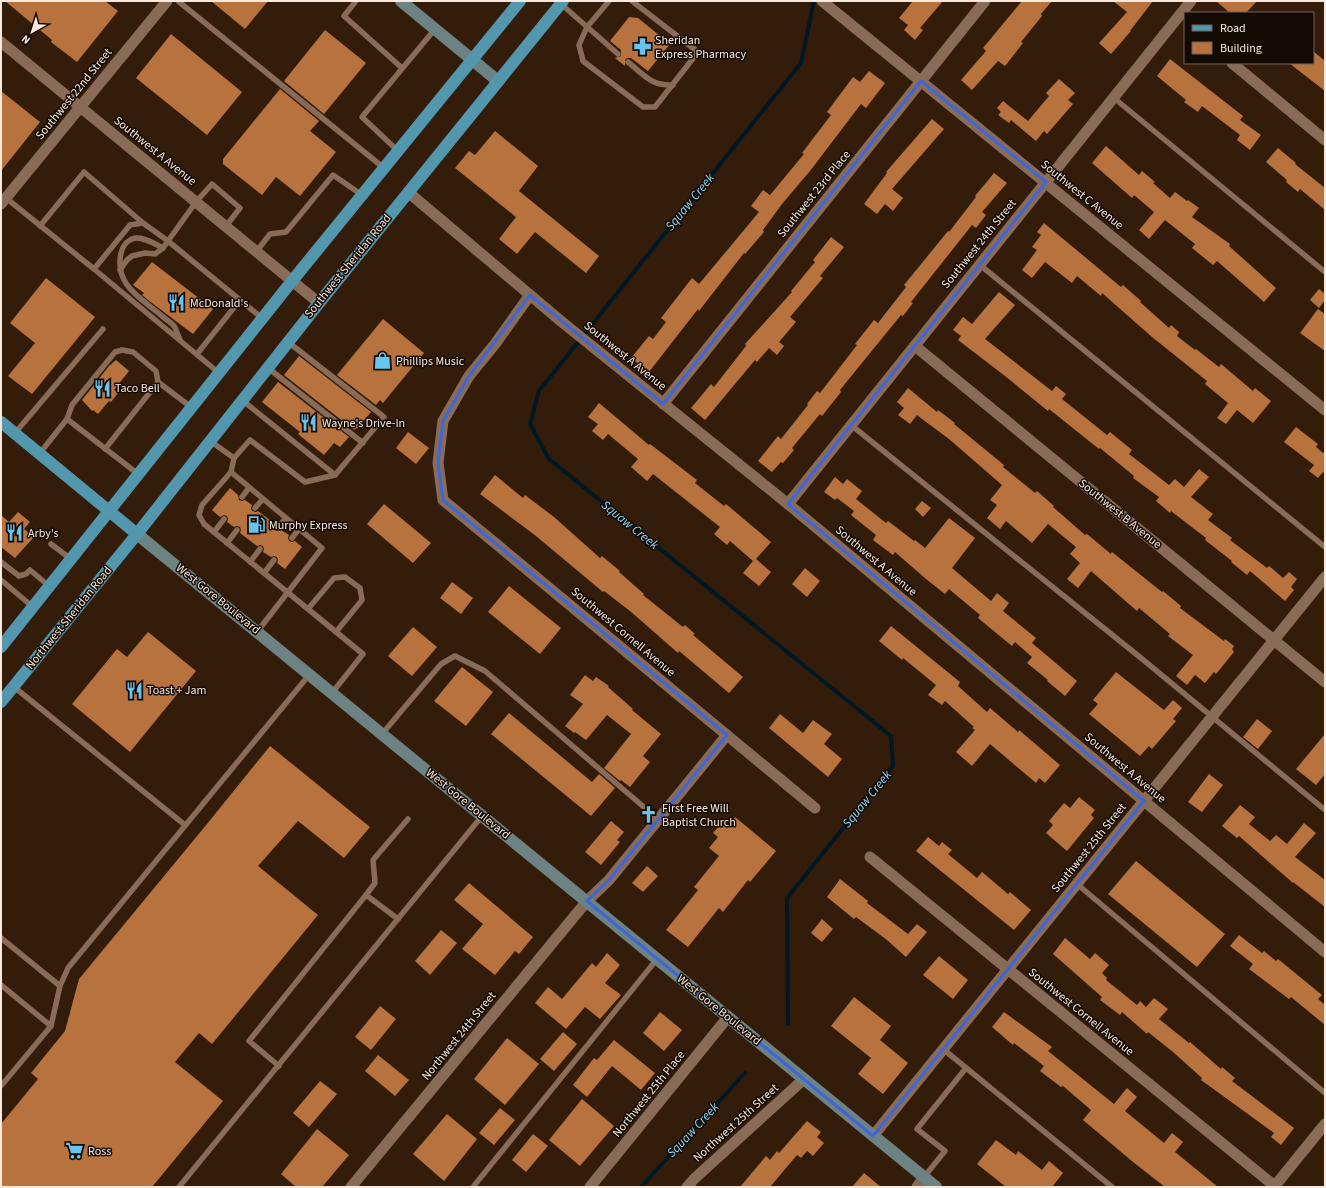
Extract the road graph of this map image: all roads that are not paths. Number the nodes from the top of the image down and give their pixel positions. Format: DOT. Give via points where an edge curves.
graph roads {
  1 [pos="167,1"];
  2 [pos="178,1"];
  3 [pos="356,1"];
  4 [pos="402,1"];
  5 [pos="520,1"];
  6 [pos="609,1"];
  7 [pos="632,1"];
  8 [pos="822,1"];
  9 [pos="985,1"];
  10 [pos="1191,1"];
  11 [pos="562,2"];
  12 [pos="1186,12"];
  13 [pos="1181,22"];
  14 [pos="587,27"];
  15 [pos="435,29"];
  16 [pos="1,42"];
  17 [pos="618,54"];
  18 [pos="472,60"];
  19 [pos="628,62"];
  20 [pos="1233,64"];
  21 [pos="402,68"];
  22 [pos="498,81"];
  23 [pos="921,81"];
  24 [pos="673,85"];
  25 [pos="1114,98"];
  26 [pos="80,107"];
  27 [pos="1325,140"];
  28 [pos="398,151"];
  29 [pos="384,168"];
  30 [pos="1046,182"];
  31 [pos="408,192"];
  32 [pos="362,195"];
  33 [pos="3,201"];
  34 [pos="196,202"];
  35 [pos="143,224"];
  36 [pos="40,226"];
  37 [pos="226,226"];
  38 [pos="168,241"];
  39 [pos="163,248"];
  40 [pos="256,252"];
  41 [pos="980,264"];
  42 [pos="94,269"];
  43 [pos="120,270"];
  44 [pos="1325,272"];
  45 [pos="292,281"];
  46 [pos="530,295"];
  47 [pos="240,300"];
  48 [pos="319,303"];
  49 [pos="262,318"];
  50 [pos="103,328"];
  51 [pos="181,342"];
  52 [pos="288,342"];
  53 [pos="915,346"];
  54 [pos="196,354"];
  55 [pos="268,368"];
  56 [pos="219,373"];
  57 [pos="158,382"];
  58 [pos="242,400"];
  59 [pos="663,404"];
  60 [pos="191,407"];
  61 [pos="1325,410"];
  62 [pos="67,419"];
  63 [pos="1,422"];
  64 [pos="851,425"];
  65 [pos="15,433"];
  66 [pos="210,441"];
  67 [pos="363,443"];
  68 [pos="105,449"];
  69 [pos="40,453"];
  70 [pos="234,458"];
  71 [pos="231,472"];
  72 [pos="138,474"];
  73 [pos="335,475"];
  74 [pos="249,488"];
  75 [pos="242,497"];
  76 [pos="263,499"];
  77 [pos="788,504"];
  78 [pos="255,508"];
  79 [pos="109,511"];
  80 [pos="286,518"];
  81 [pos="224,520"];
  82 [pos="278,527"];
  83 [pos="299,529"];
  84 [pos="237,530"];
  85 [pos="214,532"];
  86 [pos="137,534"];
  87 [pos="292,538"];
  88 [pos="227,543"];
  89 [pos="51,544"];
  90 [pos="1325,547"];
  91 [pos="260,549"];
  92 [pos="71,560"];
  93 [pos="274,560"];
  94 [pos="1,562"];
  95 [pos="250,562"];
  96 [pos="264,573"];
  97 [pos="1325,577"];
  98 [pos="1,580"];
  99 [pos="49,586"];
  100 [pos="288,593"];
  101 [pos="33,607"];
  102 [pos="308,609"];
  103 [pos="257,632"];
  104 [pos="336,632"];
  105 [pos="1274,640"];
  106 [pos="1,647"];
  107 [pos="310,675"];
  108 [pos="1325,682"];
  109 [pos="14,687"];
  110 [pos="332,693"];
  111 [pos="1,702"];
  112 [pos="1213,716"];
  113 [pos="382,734"];
  114 [pos="727,736"];
  115 [pos="1144,801"];
  116 [pos="814,808"];
  117 [pos="1325,810"];
  118 [pos="482,816"];
  119 [pos="408,819"];
  120 [pos="659,820"];
  121 [pos="185,825"];
  122 [pos="870,857"];
  123 [pos="1077,884"];
  124 [pos="366,895"];
  125 [pos="587,901"];
  126 [pos="398,919"];
  127 [pos="1,938"];
  128 [pos="1325,952"];
  129 [pos="657,959"];
  130 [pos="1008,969"];
  131 [pos="1,985"];
  132 [pos="60,986"];
  133 [pos="728,1017"];
  134 [pos="51,1026"];
  135 [pos="943,1049"];
  136 [pos="279,1066"];
  137 [pos="966,1068"];
  138 [pos="804,1079"];
  139 [pos="1,1086"];
  140 [pos="1325,1093"];
  141 [pos="1325,1124"];
  142 [pos="873,1136"];
  143 [pos="921,1182"];
  144 [pos="179,1187"];
  145 [pos="351,1187"];
  146 [pos="473,1187"];
  147 [pos="590,1187"];
  148 [pos="687,1187"];
  149 [pos="936,1187"];
  150 [pos="1112,1187"];
  151 [pos="1275,1187"];
  1 -- 26 [label="street, Southwest 22nd Street"];
  2 -- 29 [label="lane"];
  3 -- 21 [label="lane" via="344,16"];
  4 -- 15 [label="main road"];
  5 -- 18 [label="main road"];
  6 -- 14 [label="lane"];
  7 -- 24 [label="lane" via="698,52"];
  8 -- 23 [label="street, Southwest C Avenue"];
  9 -- 23 [label="street, Southwest 23rd Place"];
  10 -- 12 [label="street, Southwest 24th Street"];
  11 -- 14 [label="lane"];
  11 -- 22 [label="main road, Southwest Sheridan Road"];
  13 -- 25 [label="street, Southwest 24th Street"];
  14 -- 17 [label="lane"];
  14 -- 24 [label="lane" via="579,45 583,61 643,107 655,107"];
  15 -- 18 [label="main road"];
  15 -- 21 [label="lane"];
  16 -- 26 [label="street, Southwest A Avenue"];
  18 -- 22 [label="main road"];
  18 -- 28 [label="main road"];
  19 -- 24 [label="lane" via="653,82 663,86"];
  20 -- 27 [label="street"];
  21 -- 28 [label="lane" via="362,117"];
  22 -- 31 [label="main road, Southwest Sheridan Road"];
  23 -- 30 [label="street, Southwest C Avenue"];
  23 -- 59 [label="street, Southwest 23rd Place"];
  25 -- 30 [label="street, Southwest 24th Street"];
  25 -- 44 [label="lane"];
  26 -- 33 [label="street, Southwest 22nd Street"];
  26 -- 34 [label="street, Southwest A Avenue"];
  28 -- 29 [label="main road"];
  29 -- 32 [label="main road"];
  30 -- 41 [label="street, Southwest 24th Street"];
  30 -- 61 [label="street, Southwest C Avenue"];
  31 -- 46 [label="street, Southwest A Avenue"];
  31 -- 48 [label="main road, Southwest Sheridan Road"];
  32 -- 40 [label="lane" via="333,175 286,232 270,234"];
  32 -- 45 [label="main road"];
  33 -- 36 [label="lane"];
  34 -- 37 [label="street, Southwest A Avenue"];
  34 -- 37 [label="lane" via="212,184 240,208"];
  34 -- 38 [label="lane"];
  35 -- 36 [label="lane" via="84,172"];
  35 -- 38 [label="lane"];
  35 -- 42 [label="lane" via="130,225"];
  36 -- 42 [label="lane"];
  37 -- 40 [label="street, Southwest A Avenue"];
  38 -- 39 [label="lane"];
  38 -- 47 [label="lane"];
  39 -- 43 [label="lane" via="155,254 132,256"];
  39 -- 43 [label="lane" via="143,239 135,238 128,241 122,251"];
  40 -- 45 [label="street, Southwest A Avenue"];
  41 -- 53 [label="street, Southwest 24th Street"];
  41 -- 90 [label="lane"];
  42 -- 51 [label="lane"];
  43 -- 51 [label="lane" via="123,281 131,290 174,326"];
  45 -- 48 [label="street, Southwest A Avenue"];
  45 -- 49 [label="main road"];
  46 -- 59 [label="street, Southwest A Avenue"];
  46 -- 114 [label="street, Southwest Cornell Avenue" via="469,376 443,421 438,463 443,500"];
  47 -- 49 [label="lane"];
  47 -- 54 [label="lane"];
  48 -- 52 [label="main road, Southwest Sheridan Road"];
  49 -- 56 [label="main road"];
  50 -- 65 [label="lane"];
  51 -- 54 [label="lane"];
  52 -- 55 [label="main road, Southwest Sheridan Road"];
  52 -- 67 [label="lane" via="384,417"];
  53 -- 64 [label="street, Southwest 24th Street"];
  53 -- 105 [label="street, Southwest B Avenue"];
  54 -- 56 [label="lane"];
  55 -- 58 [label="main road, Southwest Sheridan Road"];
  55 -- 67 [label="lane"];
  56 -- 60 [label="main road"];
  57 -- 60 [label="lane"];
  57 -- 62 [label="lane" via="156,371 133,352 115,352 72,405"];
  57 -- 68 [label="lane"];
  58 -- 66 [label="main road, Southwest Sheridan Road"];
  58 -- 73 [label="lane"];
  59 -- 77 [label="street, Southwest A Avenue"];
  60 -- 72 [label="main road"];
  62 -- 68 [label="lane"];
  62 -- 69 [label="lane"];
  63 -- 65 [label="main road, West Gore Boulevard"];
  64 -- 77 [label="street, Southwest 24th Street"];
  64 -- 112 [label="lane"];
  65 -- 69 [label="main road, West Gore Boulevard"];
  66 -- 70 [label="lane"];
  66 -- 86 [label="main road, Southwest Sheridan Road"];
  67 -- 73 [label="lane"];
  68 -- 72 [label="lane"];
  69 -- 79 [label="main road, West Gore Boulevard"];
  70 -- 71 [label="lane"];
  70 -- 73 [label="lane" via="250,440 305,482"];
  71 -- 74 [label="lane"];
  71 -- 85 [label="lane" via="202,506 199,516"];
  72 -- 79 [label="main road"];
  74 -- 75 [label="lane"];
  74 -- 76 [label="lane"];
  76 -- 78 [label="lane"];
  76 -- 80 [label="lane"];
  77 -- 115 [label="street, Southwest A Avenue"];
  79 -- 86 [label="main road, West Gore Boulevard"];
  79 -- 92 [label="main road"];
  80 -- 82 [label="lane"];
  80 -- 83 [label="lane"];
  81 -- 85 [label="lane"];
  83 -- 87 [label="lane"];
  83 -- 100 [label="lane" via="322,548"];
  84 -- 88 [label="lane"];
  85 -- 88 [label="lane"];
  86 -- 103 [label="main road, West Gore Boulevard"];
  86 -- 109 [label="main road, Northwest Sheridan Road"];
  88 -- 95 [label="lane"];
  89 -- 92 [label="lane"];
  91 -- 95 [label="lane"];
  92 -- 99 [label="main road"];
  93 -- 96 [label="lane"];
  94 -- 99 [label="lane" via="19,576 30,570"];
  95 -- 96 [label="lane"];
  96 -- 100 [label="lane"];
  97 -- 105 [label="street, Southwest 25th Street"];
  98 -- 101 [label="lane"];
  99 -- 101 [label="main road"];
  100 -- 102 [label="lane"];
  100 -- 103 [label="lane"];
  101 -- 106 [label="main road"];
  102 -- 104 [label="lane"];
  102 -- 104 [label="lane" via="334,578 345,577 360,588 362,600"];
  103 -- 107 [label="main road, West Gore Boulevard"];
  104 -- 110 [label="lane" via="363,654"];
  105 -- 108 [label="street, Southwest B Avenue"];
  105 -- 112 [label="street, Southwest 25th Street"];
  107 -- 110 [label="main road, West Gore Boulevard"];
  107 -- 121 [label="lane"];
  109 -- 111 [label="main road, Northwest Sheridan Road"];
  109 -- 121 [label="lane"];
  110 -- 113 [label="main road, West Gore Boulevard"];
  112 -- 115 [label="street, Southwest 25th Street"];
  112 -- 117 [label="lane"];
  113 -- 118 [label="main road, West Gore Boulevard"];
  113 -- 120 [label="lane" via="441,664 455,656 485,671"];
  114 -- 116 [label="street, Southwest Cornell Avenue"];
  114 -- 120 [label="street"];
  115 -- 123 [label="street, Southwest 25th Street"];
  115 -- 128 [label="street, Southwest A Avenue"];
  118 -- 125 [label="main road, West Gore Boulevard"];
  118 -- 126 [label="lane"];
  119 -- 124 [label="lane" via="374,860 375,883"];
  120 -- 125 [label="street" via="609,880"];
  121 -- 132 [label="lane" via="68,968"];
  122 -- 130 [label="street, Southwest Cornell Avenue"];
  123 -- 130 [label="street, Southwest 25th Street"];
  123 -- 140 [label="lane"];
  124 -- 126 [label="lane"];
  124 -- 136 [label="lane" via="249,1041"];
  125 -- 129 [label="main road, West Gore Boulevard"];
  125 -- 145 [label="street, Northwest 24th Street"];
  126 -- 136 [label="lane"];
  127 -- 132 [label="lane"];
  129 -- 133 [label="main road, West Gore Boulevard"];
  129 -- 146 [label="lane"];
  130 -- 135 [label="street, Southwest 25th Street"];
  130 -- 151 [label="street, Southwest Cornell Avenue"];
  131 -- 134 [label="lane"];
  132 -- 134 [label="lane"];
  133 -- 138 [label="main road, West Gore Boulevard"];
  133 -- 147 [label="street, Northwest 25th Place"];
  134 -- 139 [label="lane"];
  135 -- 137 [label="lane"];
  135 -- 142 [label="street, Southwest 25th Street"];
  136 -- 144 [label="lane"];
  137 -- 143 [label="lane" via="917,1129 945,1151"];
  137 -- 150 [label="lane"];
  138 -- 142 [label="main road, West Gore Boulevard"];
  138 -- 148 [label="street, Northwest 25th Street"];
  141 -- 151 [label="street"];
  142 -- 143 [label="main road, West Gore Boulevard"];
  143 -- 149 [label="main road, West Gore Boulevard"];
}
